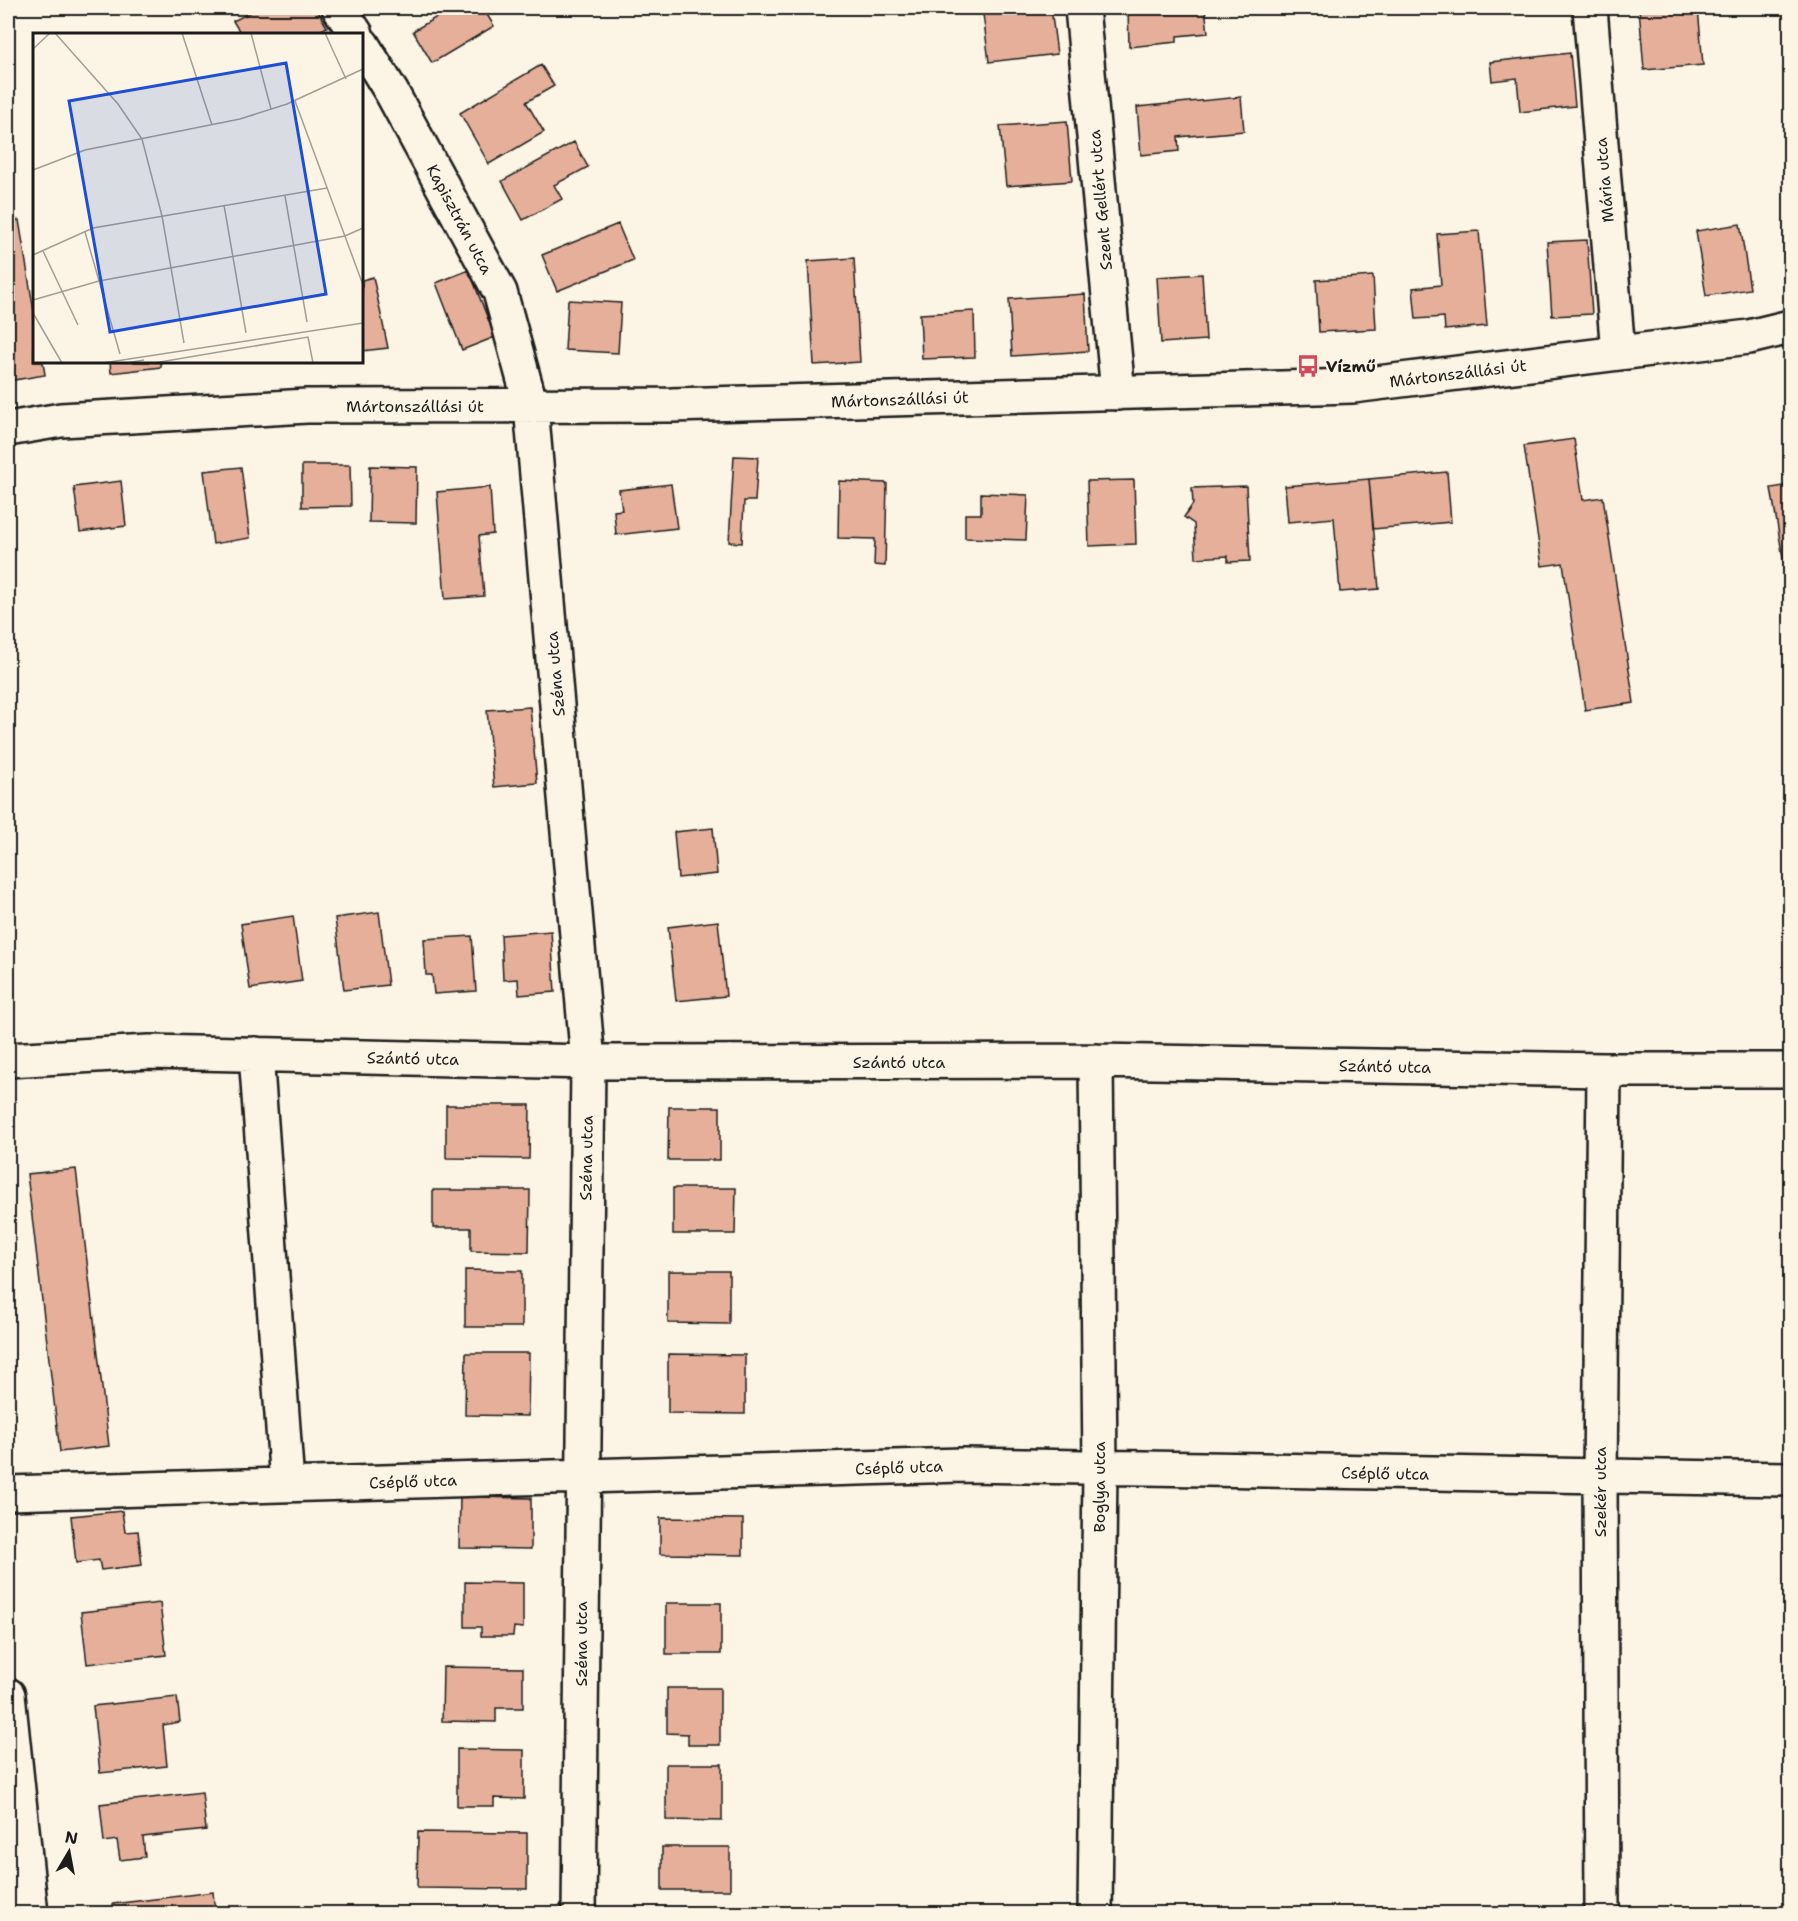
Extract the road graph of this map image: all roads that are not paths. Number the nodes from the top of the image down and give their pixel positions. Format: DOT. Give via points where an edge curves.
graph roads {
  1 [pos="339,8"];
  2 [pos="1082,8"];
  3 [pos="1590,8"];
  4 [pos="355,33"];
  5 [pos="363,46"];
  6 [pos="1791,327"];
  7 [pos="1618,353"];
  8 [pos="1118,393"];
  9 [pos="531,406"];
  10 [pos="8,429"];
  11 [pos="256,1054"];
  12 [pos="8,1060"];
  13 [pos="1096,1061"];
  14 [pos="588,1062"];
  15 [pos="1604,1070"];
  16 [pos="1791,1070"];
  17 [pos="1100,1468"];
  18 [pos="582,1476"];
  19 [pos="1600,1477"];
  20 [pos="1791,1479"];
  21 [pos="287,1485"];
  22 [pos="8,1493"];
  23 [pos="8,1695"];
  24 [pos="31,1914"];
  25 [pos="579,1914"];
  26 [pos="1095,1914"];
  27 [pos="1602,1914"];
  1 -- 4 [label="street"];
  2 -- 8 [label="street, Szent Gellért utca"];
  3 -- 7 [label="street, Mária utca"];
  5 -- 9 [label="street, Kapisztrán utca" via="500,292"];
  6 -- 7 [label="street, Mártonszállási út"];
  7 -- 8 [label="street, Mártonszállási út" via="1353,386"];
  8 -- 9 [label="street, Mártonszállási út"];
  9 -- 10 [label="street, Mártonszállási út" via="307,406 61,420"];
  9 -- 14 [label="street, Széna utca"];
  11 -- 12 [label="street, Szántó utca" via="149,1052"];
  11 -- 14 [label="street, Szántó utca"];
  11 -- 21 [label="street"];
  13 -- 14 [label="street, Szántó utca"];
  13 -- 15 [label="street, Szántó utca"];
  13 -- 17 [label="street, Boglya utca"];
  14 -- 18 [label="street, Széna utca"];
  15 -- 16 [label="street, Szántó utca"];
  15 -- 19 [label="street, Szekér utca"];
  17 -- 18 [label="street, Cséplő utca" via="962,1465"];
  17 -- 19 [label="street, Cséplő utca"];
  17 -- 26 [label="street, Boglya utca"];
  18 -- 21 [label="street, Cséplő utca"];
  18 -- 25 [label="street, Széna utca"];
  19 -- 20 [label="street, Cséplő utca"];
  19 -- 27 [label="street, Szekér utca"];
  21 -- 22 [label="street, Cséplő utca"];
  23 -- 24 [label="street"];
}
